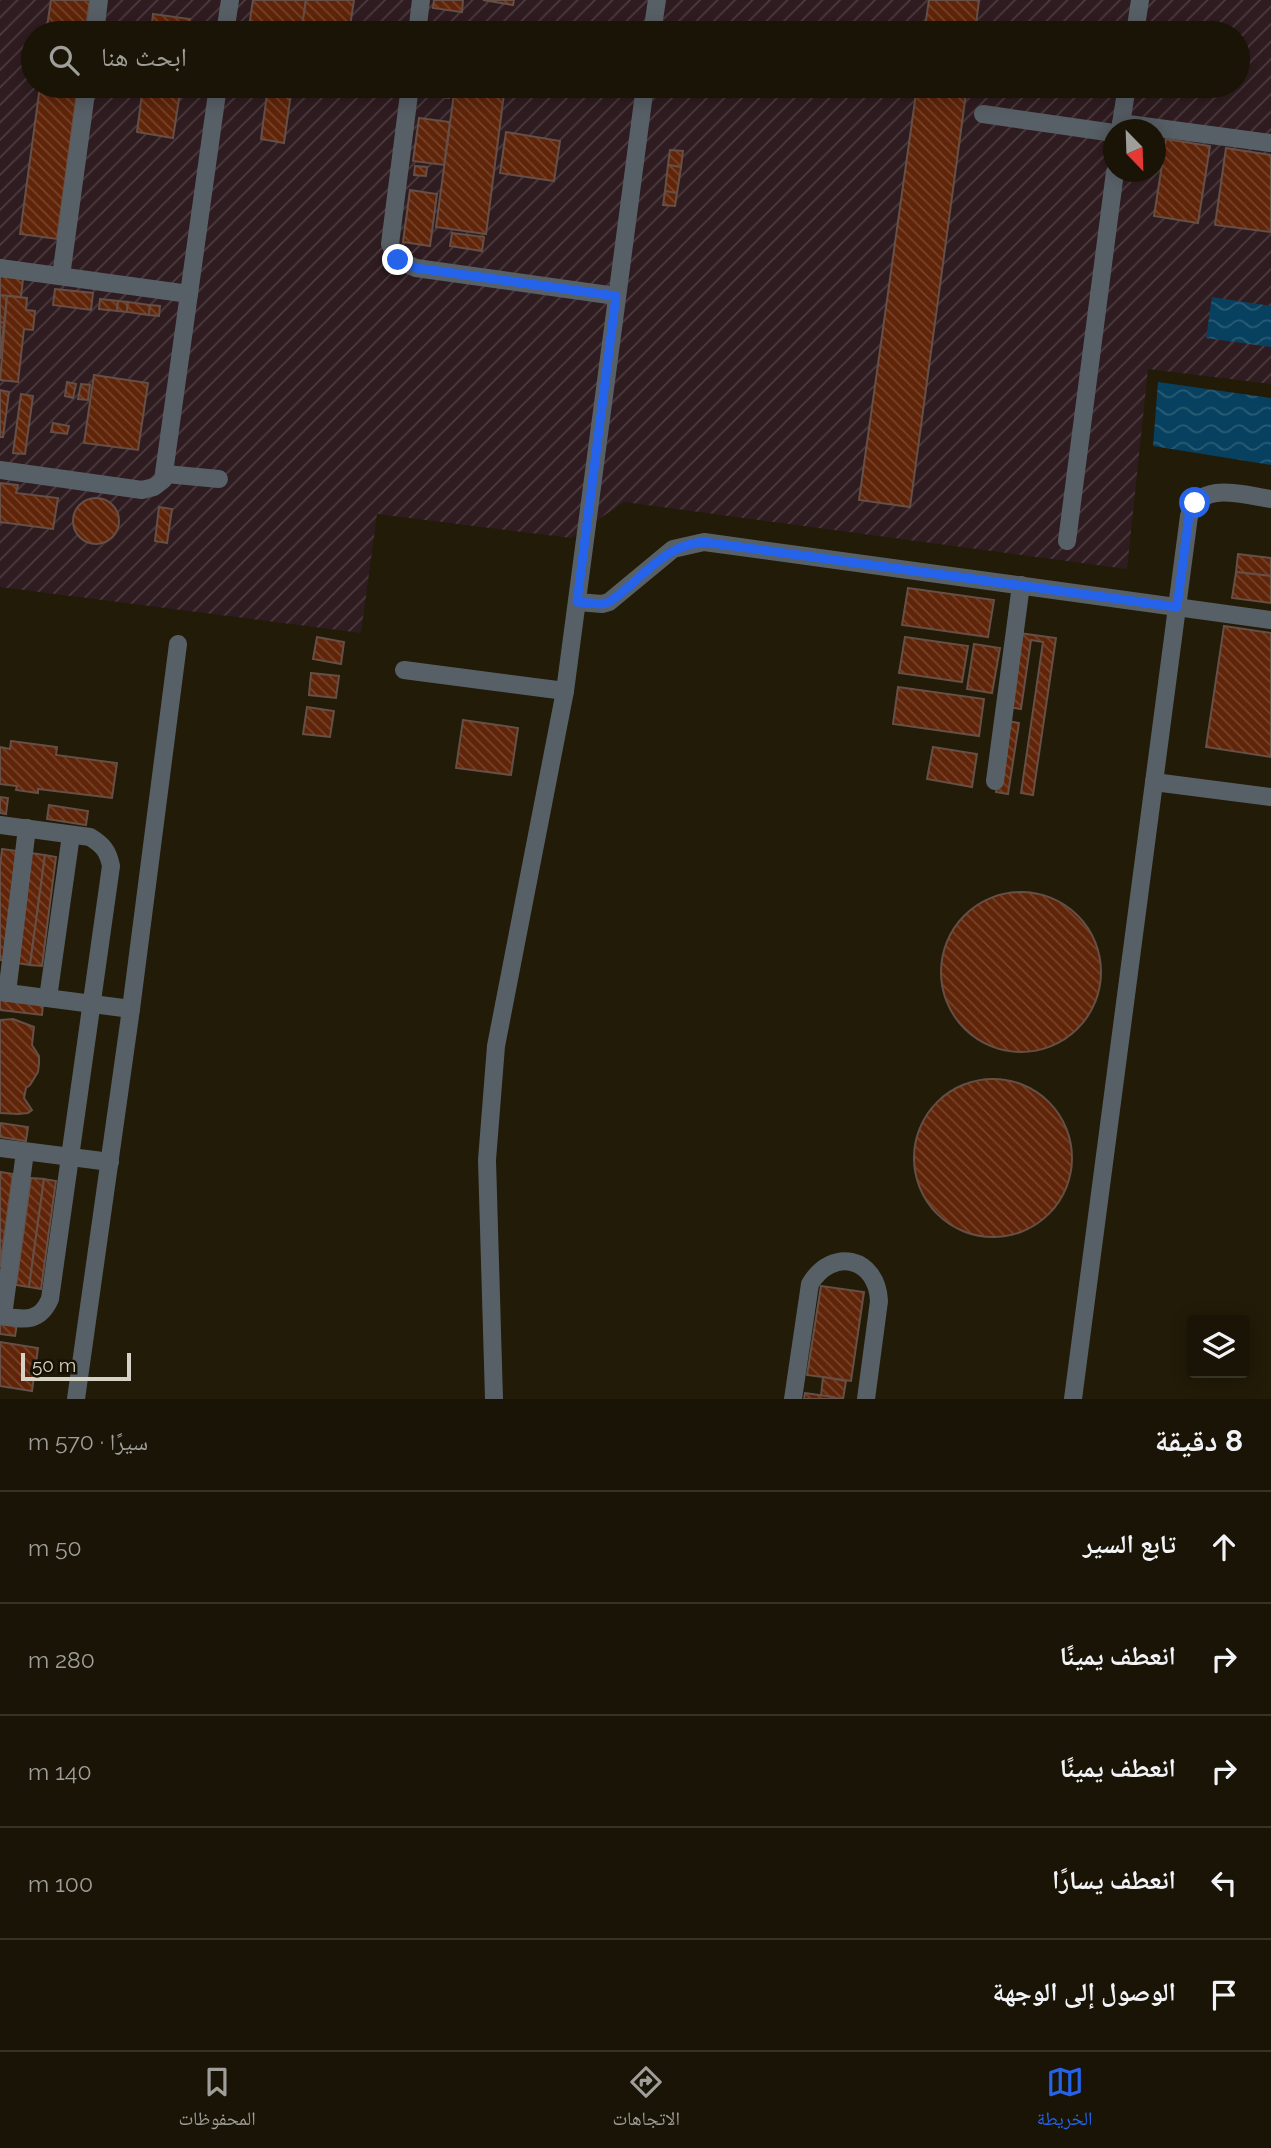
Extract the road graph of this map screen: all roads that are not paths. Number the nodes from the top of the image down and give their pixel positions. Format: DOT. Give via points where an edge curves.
graph roads {
  1 [pos="99,0"];
  2 [pos="230,0"];
  3 [pos="421,0"];
  4 [pos="657,0"];
  5 [pos="1140,0"];
  6 [pos="96,21"];
  7 [pos="227,21"];
  8 [pos="418,21"];
  9 [pos="654,21"];
  10 [pos="1137,21"];
  11 [pos="85,98"];
  12 [pos="216,98"];
  13 [pos="408,98"];
  14 [pos="643,98"];
  15 [pos="1124,98"];
  16 [pos="983,114"];
  17 [pos="1120,119"];
  18 [pos="1103,127"];
  19 [pos="1166,133"];
  20 [pos="1271,143"];
  21 [pos="1114,182"];
  22 [pos="0,268"];
  23 [pos="61,276"];
  24 [pos="189,294"];
  25 [pos="616,296"];
  26 [pos="0,470"];
  27 [pos="166,474"];
  28 [pos="219,479"];
  29 [pos="1271,499"];
  30 [pos="1067,541"];
  31 [pos="1021,585"];
  32 [pos="577,602"];
  33 [pos="1177,607"];
  34 [pos="1271,620"];
  35 [pos="178,644"];
  36 [pos="404,670"];
  37 [pos="565,691"];
  38 [pos="995,781"];
  39 [pos="1154,782"];
  40 [pos="1271,797"];
  41 [pos="0,825"];
  42 [pos="27,828"];
  43 [pos="71,835"];
  44 [pos="4,992"];
  45 [pos="48,998"];
  46 [pos="90,1003"];
  47 [pos="131,1009"];
  48 [pos="0,1148"];
  49 [pos="24,1152"];
  50 [pos="69,1157"];
  51 [pos="110,1162"];
  52 [pos="1,1316"];
  53 [pos="76,1399"];
  54 [pos="494,1399"];
  55 [pos="793,1399"];
  56 [pos="866,1399"];
  57 [pos="1073,1399"];
  1 -- 6 [label="street"];
  2 -- 7 [label="street"];
  3 -- 8 [label="street"];
  4 -- 9 [label="street"];
  5 -- 10 [label="street"];
  11 -- 23 [label="street"];
  12 -- 24 [label="street"];
  13 -- 25 [label="street" via="390,244 398,260 416,268"];
  14 -- 25 [label="street"];
  15 -- 17 [label="street"];
  16 -- 18 [label="street"];
  19 -- 20 [label="street"];
  21 -- 30 [label="street"];
  22 -- 23 [label="street"];
  23 -- 24 [label="street"];
  24 -- 27 [label="street"];
  25 -- 32 [label="street"];
  26 -- 27 [label="street" via="142,489 159,484"];
  27 -- 28 [label="street"];
  29 -- 33 [label="street" via="1214,492 1195,503 1189,516"];
  31 -- 32 [label="street" via="693,542 673,549 609,602"];
  31 -- 33 [label="street"];
  31 -- 38 [label="street"];
  32 -- 37 [label="street"];
  33 -- 34 [label="street"];
  33 -- 39 [label="street"];
  35 -- 47 [label="street"];
  36 -- 37 [label="street"];
  37 -- 54 [label="street" via="501,1009 493,1072 487,1198"];
  39 -- 40 [label="street"];
  39 -- 57 [label="street"];
  41 -- 42 [label="street"];
  42 -- 43 [label="street"];
  42 -- 44 [label="street"];
  43 -- 45 [label="street"];
  43 -- 46 [label="street" via="101,844 111,866"];
  44 -- 45 [label="street"];
  45 -- 46 [label="street"];
  46 -- 47 [label="street"];
  46 -- 50 [label="street"];
  47 -- 51 [label="street"];
  48 -- 49 [label="street"];
  49 -- 50 [label="street"];
  49 -- 52 [label="street"];
  50 -- 51 [label="street"];
  50 -- 52 [label="street" via="50,1299 36,1317"];
  51 -- 53 [label="street"];
  55 -- 56 [label="street" via="810,1284 824,1267 846,1261 867,1270 878,1290"];
}
